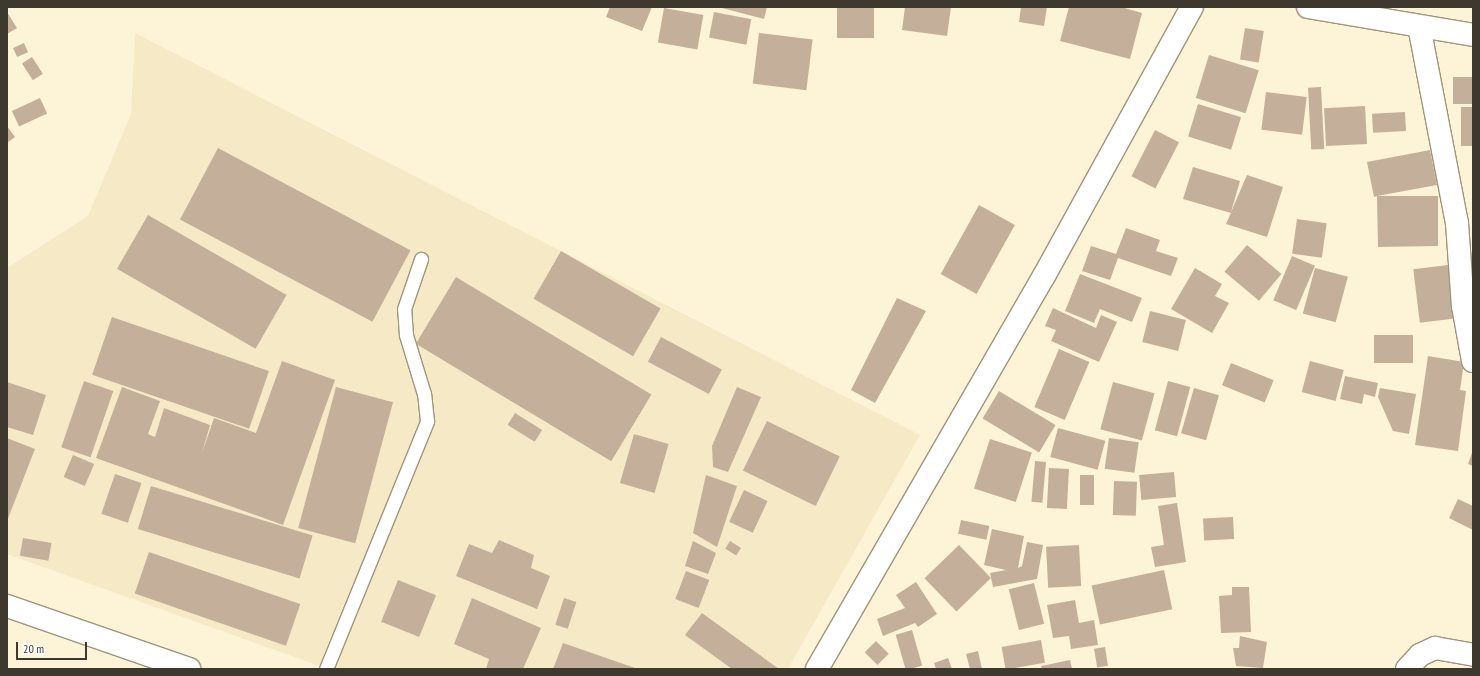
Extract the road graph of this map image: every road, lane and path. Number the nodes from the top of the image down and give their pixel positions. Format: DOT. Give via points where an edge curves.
graph roads {
  1 [pos="1192,7"];
  2 [pos="1308,7"];
  3 [pos="1419,26"];
  4 [pos="1473,36"];
  5 [pos="421,259"];
  6 [pos="1473,361"];
  7 [pos="7,606"];
  8 [pos="1473,655"];
  9 [pos="189,669"];
  10 [pos="326,669"];
  11 [pos="816,669"];
  12 [pos="1407,669"];
  1 -- 11 [label="street" via="1044,276"];
  2 -- 3 [label="street"];
  3 -- 4 [label="street"];
  3 -- 6 [label="street" via="1457,223 1463,306"];
  5 -- 10 [label="lane" via="404,309 406,335 424,394 427,421"];
  7 -- 9 [label="street"];
  8 -- 12 [label="street" via="1435,648 1420,655"];
}
